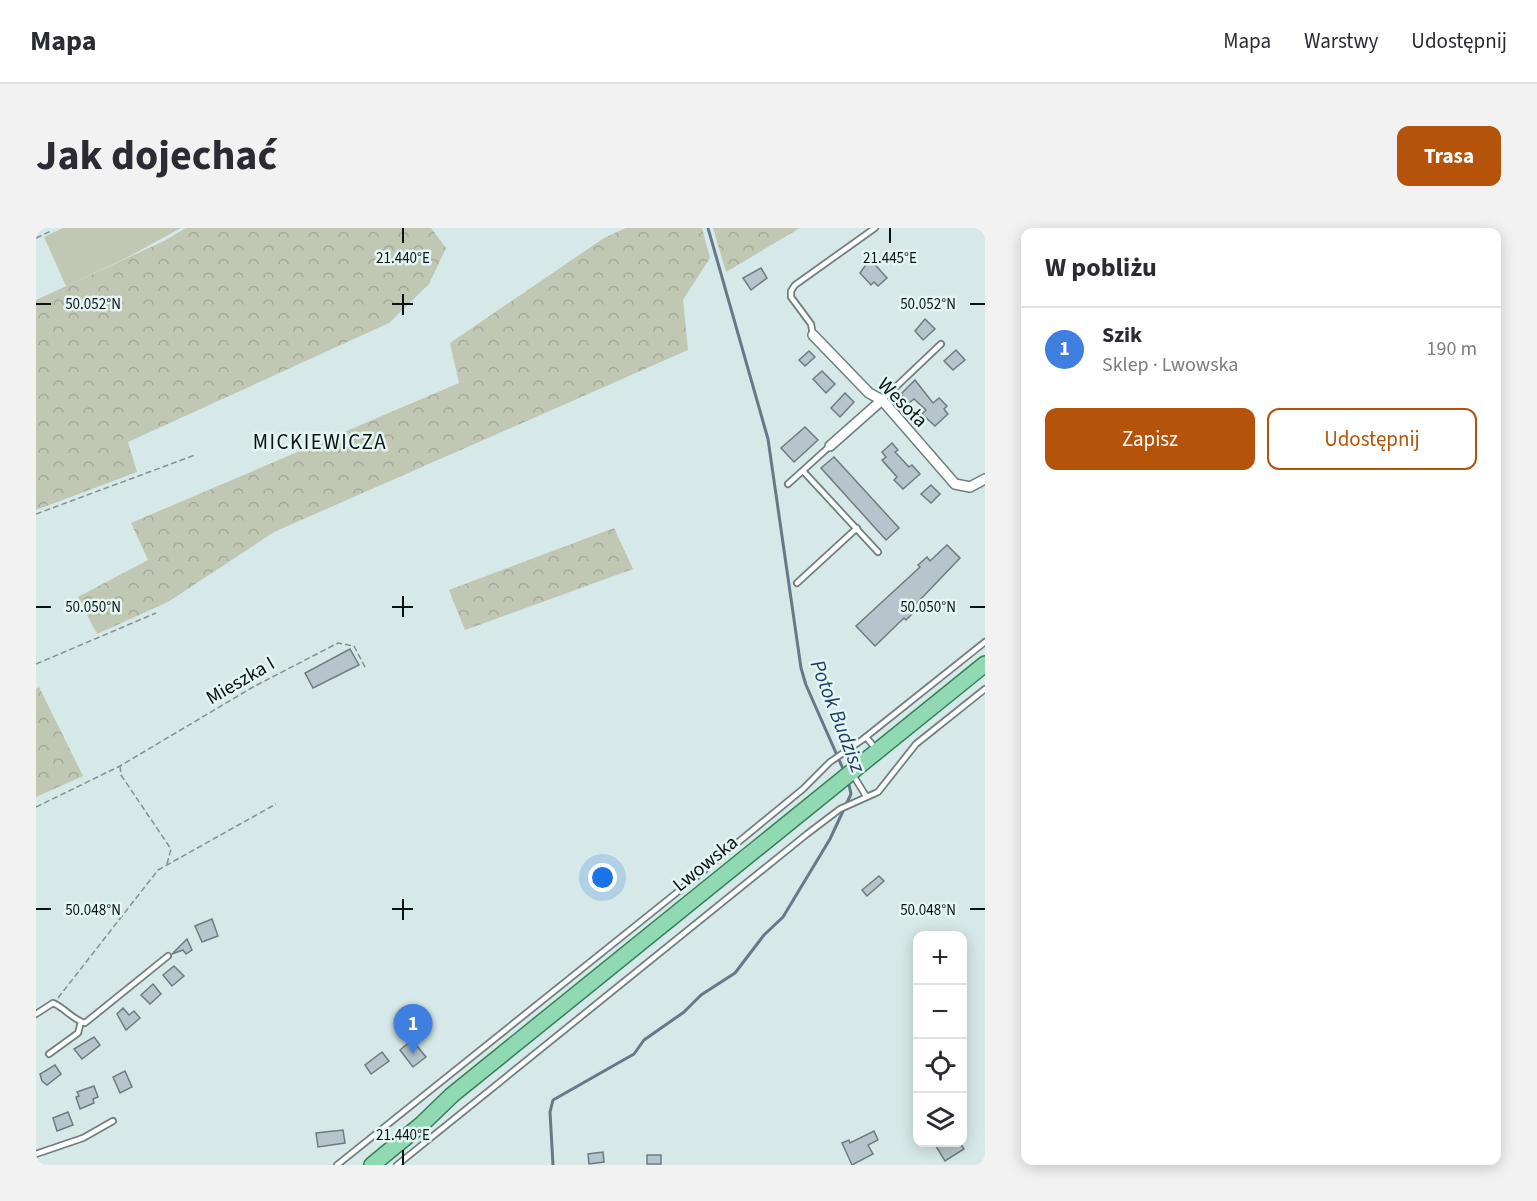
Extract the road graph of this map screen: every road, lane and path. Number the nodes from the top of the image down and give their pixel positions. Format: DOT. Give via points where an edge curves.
graph roads {
  1 [pos="875,228"];
  2 [pos="51,231"];
  3 [pos="36,238"];
  4 [pos="813,335"];
  5 [pos="941,344"];
  6 [pos="882,400"];
  7 [pos="830,446"];
  8 [pos="195,455"];
  9 [pos="803,471"];
  10 [pos="985,479"];
  11 [pos="788,484"];
  12 [pos="36,514"];
  13 [pos="857,528"];
  14 [pos="878,552"];
  15 [pos="797,583"];
  16 [pos="156,613"];
  17 [pos="985,642"];
  18 [pos="36,664"];
  19 [pos="366,669"];
  20 [pos="983,669"];
  21 [pos="985,689"];
  22 [pos="866,737"];
  23 [pos="878,752"];
  24 [pos="120,766"];
  25 [pos="852,773"];
  26 [pos="866,796"];
  27 [pos="276,804"];
  28 [pos="36,807"];
  29 [pos="166,865"];
  30 [pos="168,956"];
  31 [pos="53,1003"];
  32 [pos="36,1014"];
  33 [pos="81,1022"];
  34 [pos="49,1054"];
  35 [pos="458,1068"];
  36 [pos="468,1082"];
  37 [pos="452,1095"];
  38 [pos="113,1121"];
  39 [pos="36,1154"];
  40 [pos="337,1165"];
  41 [pos="358,1165"];
  42 [pos="372,1165"];
  43 [pos="397,1165"];
  1 -- 4 [label="lane" via="790,291 811,324"];
  2 -- 3 [label="path"];
  4 -- 6 [label="street, Wesoła" via="869,393"];
  5 -- 6 [label="lane"];
  6 -- 7 [label="street"];
  6 -- 10 [label="street, Wesoła" via="949,478 962,487"];
  7 -- 9 [label="lane"];
  8 -- 12 [label="path"];
  9 -- 11 [label="lane"];
  9 -- 13 [label="lane"];
  13 -- 14 [label="lane"];
  13 -- 15 [label="lane"];
  16 -- 18 [label="path"];
  17 -- 22 [label="lane"];
  19 -- 24 [label="path, Mieszka I" via="354,646 338,643 253,687"];
  20 -- 23 [label="main road, Lwowska"];
  21 -- 26 [label="lane" via="907,753 878,792"];
  22 -- 23 [label="lane"];
  22 -- 35 [label="lane" via="830,762 802,789"];
  23 -- 25 [label="main road, Lwowska"];
  24 -- 28 [label="path"];
  24 -- 29 [label="path" via="121,775 171,849"];
  25 -- 26 [label="lane"];
  25 -- 36 [label="main road, Lwowska"];
  26 -- 43 [label="lane" via="840,809"];
  27 -- 29 [label="path"];
  29 -- 31 [label="path" via="113,924"];
  30 -- 33 [label="lane" via="85,1023"];
  31 -- 32 [label="lane"];
  31 -- 33 [label="lane"];
  33 -- 34 [label="lane" via="78,1034"];
  35 -- 36 [label="lane"];
  35 -- 40 [label="lane"];
  36 -- 37 [label="main road, Lwowska"];
  37 -- 41 [label="main road, Lwowska" via="417,1117"];
  37 -- 42 [label="main road, Lwowska"];
  38 -- 39 [label="lane" via="83,1138"];
}
